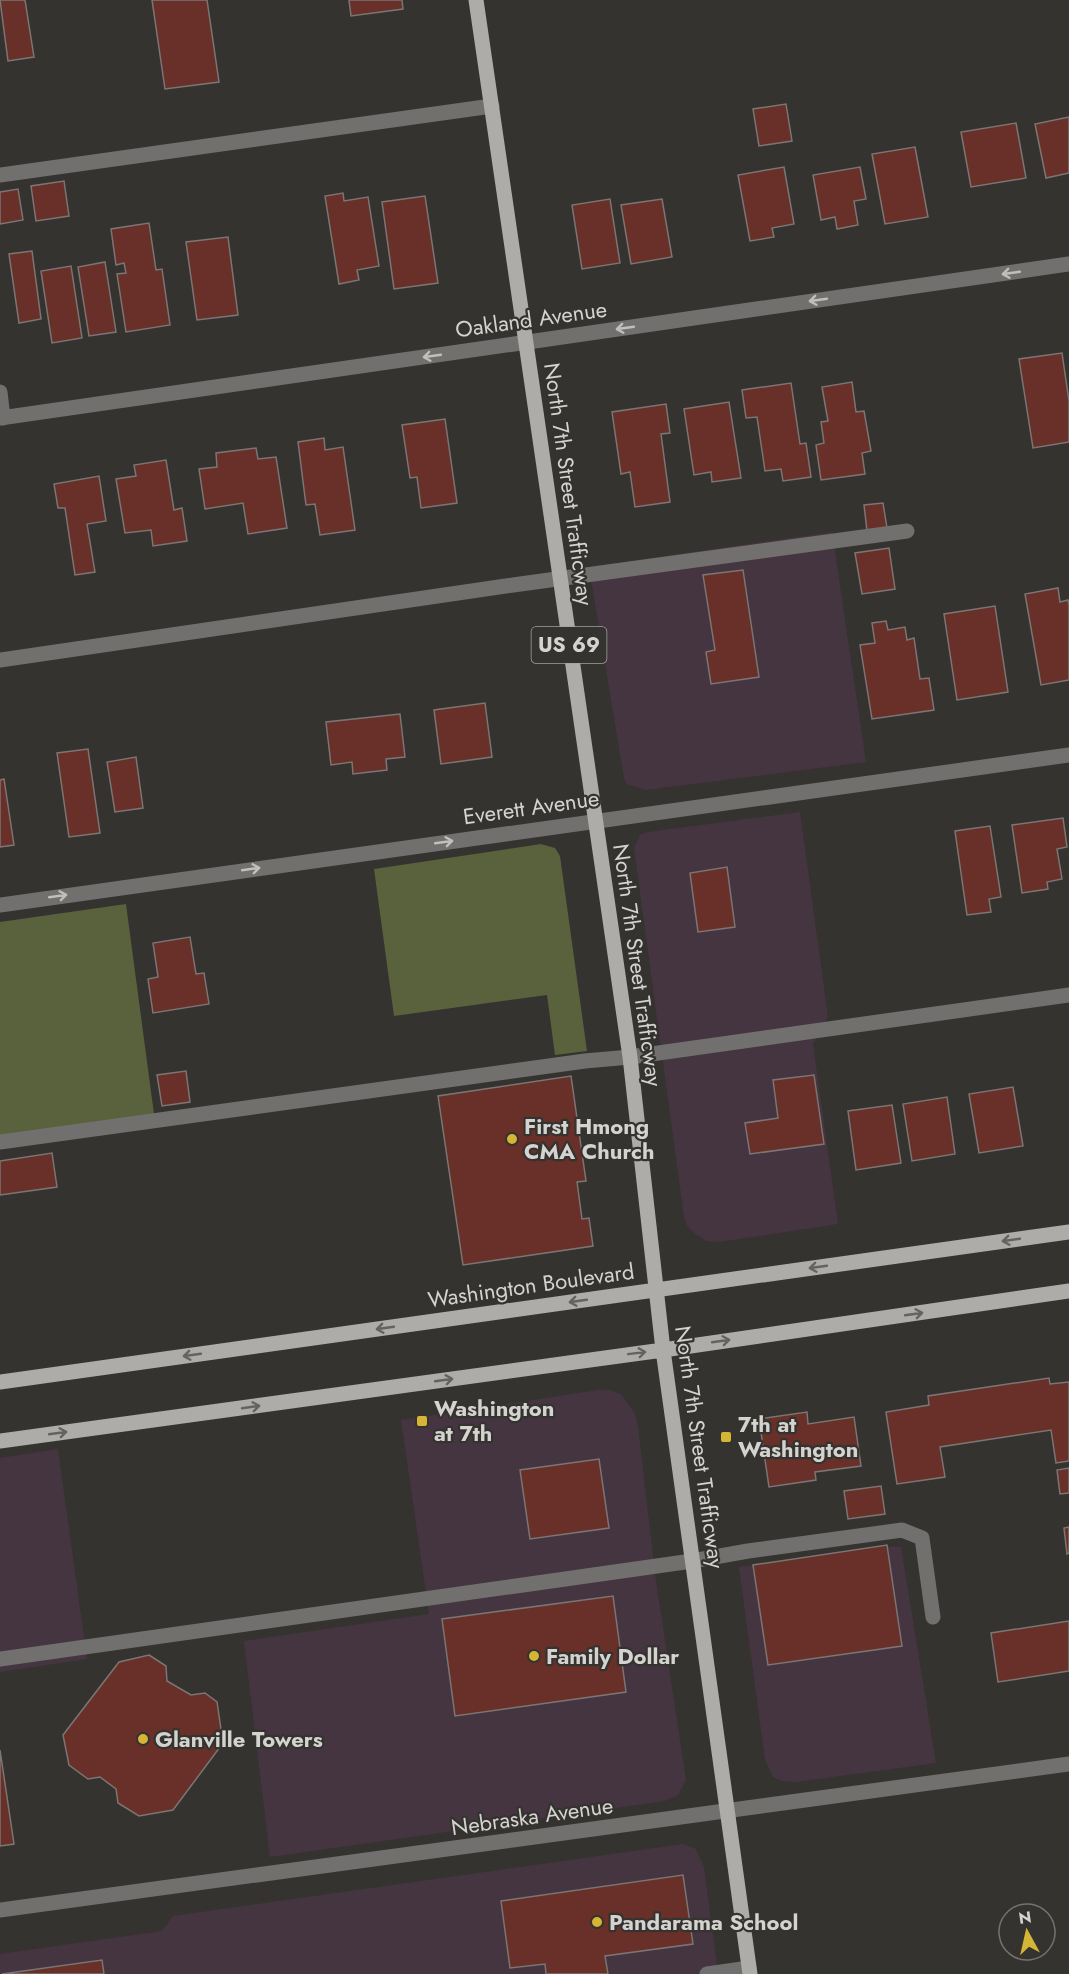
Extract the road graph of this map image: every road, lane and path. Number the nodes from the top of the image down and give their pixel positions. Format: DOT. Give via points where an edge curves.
graph roads {
  1 [pos="476,0"];
  2 [pos="492,106"];
  3 [pos="0,175"];
  4 [pos="1069,264"];
  5 [pos="526,342"];
  6 [pos="0,392"];
  7 [pos="2,418"];
  8 [pos="907,531"];
  9 [pos="559,579"];
  10 [pos="0,660"];
  11 [pos="1069,755"];
  12 [pos="595,821"];
  13 [pos="0,904"];
  14 [pos="1069,995"];
  15 [pos="630,1057"];
  16 [pos="0,1142"];
  17 [pos="1069,1232"];
  18 [pos="657,1290"];
  19 [pos="1069,1291"];
  20 [pos="663,1350"];
  21 [pos="0,1382"];
  22 [pos="0,1441"];
  23 [pos="693,1561"];
  24 [pos="933,1617"];
  25 [pos="0,1659"];
  26 [pos="1069,1764"];
  27 [pos="728,1811"];
  28 [pos="0,1910"];
  29 [pos="749,1971"];
  30 [pos="707,1974"];
  1 -- 2 [label="main road, North 7th Street Trafficway / US 69"];
  2 -- 3 [label="street"];
  2 -- 5 [label="main road, North 7th Street Trafficway / US 69"];
  4 -- 5 [label="street, Oakland Avenue, one-way"];
  5 -- 7 [label="street, Oakland Avenue, one-way"];
  5 -- 9 [label="main road, North 7th Street Trafficway / US 69"];
  6 -- 7 [label="street"];
  8 -- 9 [label="street"];
  9 -- 10 [label="street"];
  9 -- 12 [label="main road, North 7th Street Trafficway / US 69"];
  11 -- 12 [label="street, Everett Avenue"];
  13 -- 12 [label="street, Everett Avenue, one-way"];
  12 -- 15 [label="main road, North 7th Street Trafficway / US 69"];
  14 -- 15 [label="street"];
  15 -- 16 [label="street"];
  15 -- 18 [label="main road, North 7th Street Trafficway / US 69"];
  17 -- 18 [label="main road, Washington Boulevard, one-way"];
  18 -- 20 [label="main road, North 7th Street Trafficway / US 69"];
  18 -- 21 [label="main road, Washington Boulevard, one-way"];
  20 -- 19 [label="main road, one-way"];
  22 -- 20 [label="main road, one-way"];
  20 -- 23 [label="main road, North 7th Street Trafficway / US 69"];
  23 -- 24 [label="street" via="902,1530 922,1538"];
  23 -- 25 [label="street"];
  23 -- 27 [label="main road, North 7th Street Trafficway / US 69"];
  26 -- 27 [label="street, Nebraska Avenue"];
  27 -- 28 [label="street, Nebraska Avenue"];
  27 -- 29 [label="main road, North 7th Street Trafficway / US 69"];
  29 -- 30 [label="street"];
}
